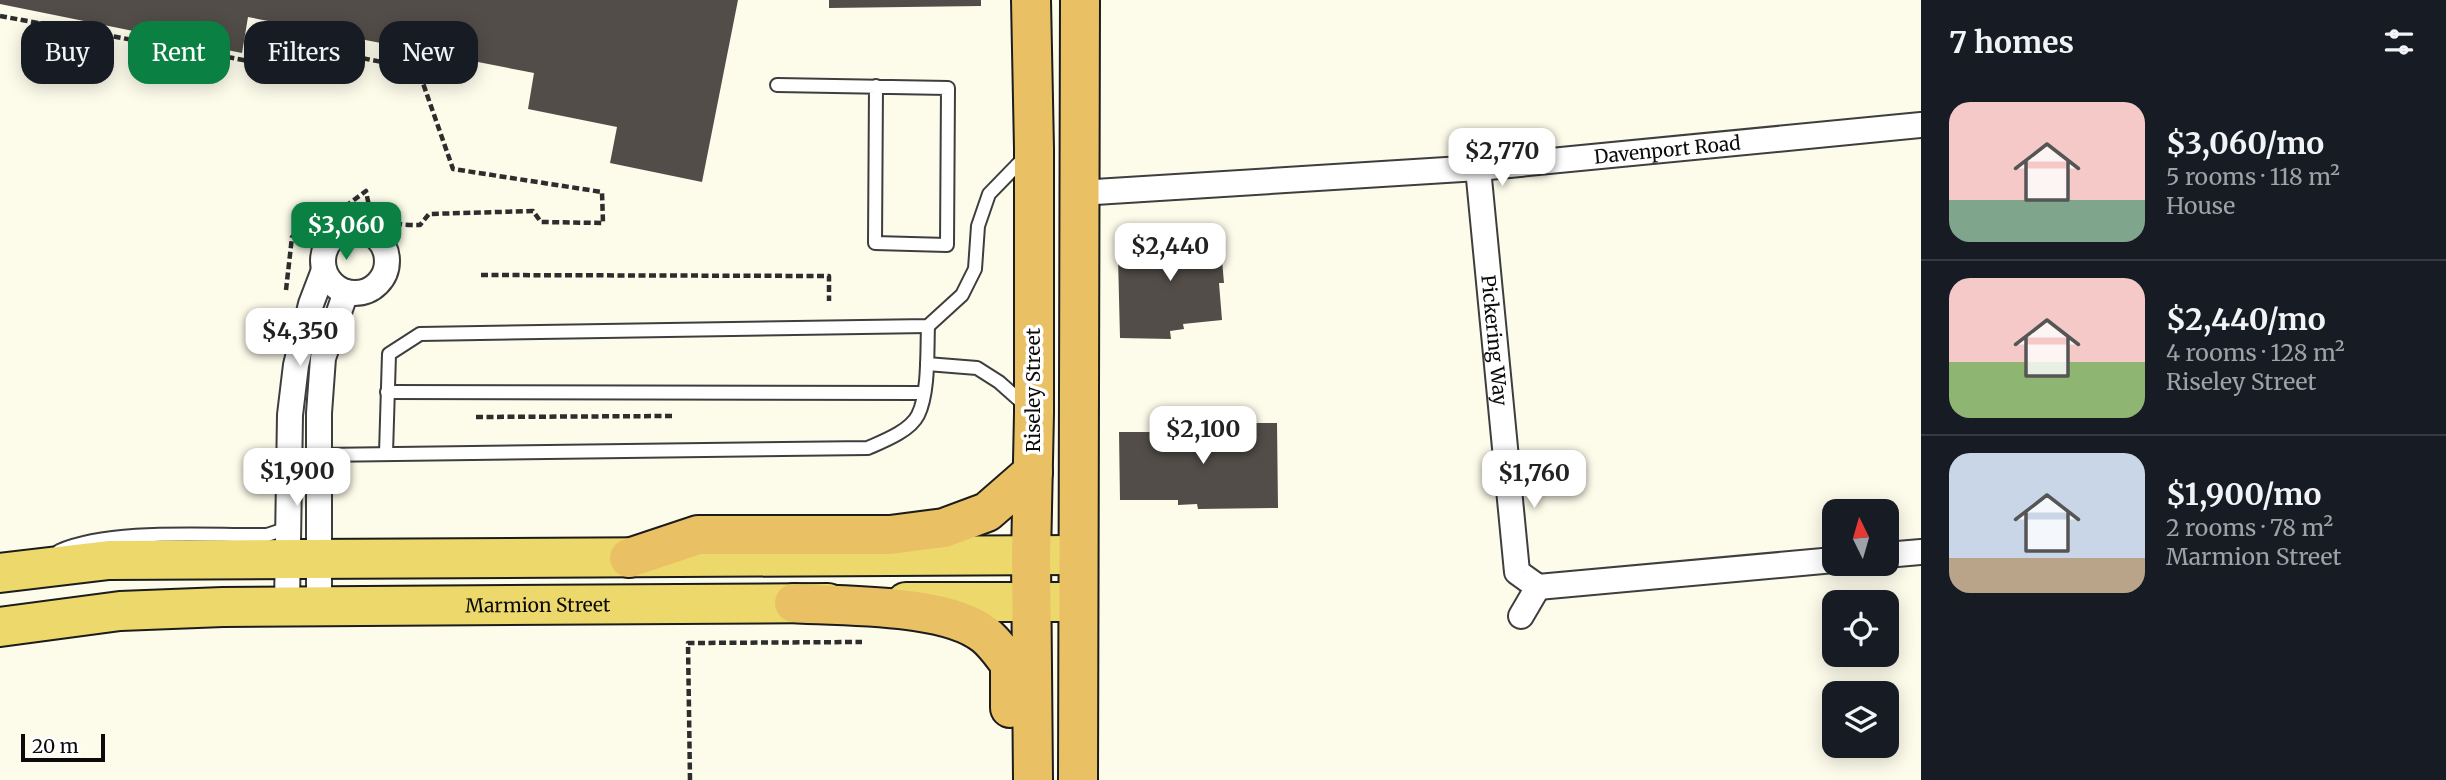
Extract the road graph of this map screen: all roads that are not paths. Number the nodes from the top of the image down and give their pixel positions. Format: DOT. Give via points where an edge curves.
graph roads {
  1 [pos="1031,0"];
  2 [pos="1080,0"];
  3 [pos="777,85"];
  4 [pos="876,86"];
  5 [pos="1921,125"];
  6 [pos="1039,145"];
  7 [pos="1478,167"];
  8 [pos="1079,192"];
  9 [pos="324,270"];
  10 [pos="346,292"];
  11 [pos="928,326"];
  12 [pos="927,364"];
  13 [pos="387,393"];
  14 [pos="924,393"];
  15 [pos="1034,413"];
  16 [pos="386,453"];
  17 [pos="320,455"];
  18 [pos="1033,472"];
  19 [pos="298,550"];
  20 [pos="1921,552"];
  21 [pos="1899,554"];
  22 [pos="1078,555"];
  23 [pos="1031,557"];
  24 [pos="629,558"];
  25 [pos="1822,561"];
  26 [pos="8,571"];
  27 [pos="1538,587"];
  28 [pos="1031,602"];
  29 [pos="1079,602"];
  30 [pos="794,603"];
  31 [pos="303,605"];
  32 [pos="1521,616"];
  33 [pos="0,627"];
  34 [pos="1010,780"];
  35 [pos="1033,780"];
  36 [pos="1078,780"];
  1 -- 6 [label="highway, Riseley Street"];
  2 -- 8 [label="highway" via="1074,124"];
  3 -- 4 [label="lane"];
  4 -- 4 [label="lane" via="948,88 947,245 875,243"];
  5 -- 7 [label="street, Davenport Road"];
  6 -- 11 [label="lane" via="989,194 978,226 975,268 962,295"];
  6 -- 15 [label="highway, Riseley Street"];
  7 -- 8 [label="street, Davenport Road"];
  7 -- 27 [label="street, Pickering Way" via="1517,572"];
  8 -- 22 [label="highway"];
  9 -- 10 [label="street" via="328,279"];
  9 -- 10 [label="street" via="324,250 337,234 356,228 376,236 386,254 383,276 367,290"];
  9 -- 19 [label="street" via="296,365 290,415"];
  10 -- 17 [label="street" via="323,358"];
  11 -- 12 [label="lane"];
  11 -- 13 [label="lane" via="420,334 389,354"];
  12 -- 14 [label="lane"];
  12 -- 15 [label="lane" via="977,368"];
  13 -- 14 [label="lane"];
  13 -- 16 [label="lane"];
  14 -- 16 [label="lane" via="918,416 896,436 868,448"];
  15 -- 18 [label="highway, Riseley Street"];
  16 -- 17 [label="lane"];
  17 -- 19 [label="street"];
  18 -- 23 [label="highway, Riseley Street"];
  18 -- 24 [label="highway" via="988,512 944,528 890,535 698,535"];
  19 -- 24 [label="main road"];
  19 -- 26 [label="main road" via="109,560"];
  19 -- 31 [label="street"];
  20 -- 21 [label="street"];
  22 -- 23 [label="main road"];
  22 -- 29 [label="highway"];
  23 -- 24 [label="main road"];
  23 -- 28 [label="highway, Riseley Street"];
  25 -- 27 [label="street"];
  27 -- 32 [label="street"];
  28 -- 29 [label="main road, Marmion Street"];
  28 -- 30 [label="main road, Marmion Street"];
  28 -- 35 [label="highway, Riseley Street"];
  29 -- 36 [label="highway"];
  30 -- 31 [label="main road, Marmion Street"];
  30 -- 34 [label="highway" via="929,612 961,621 986,636 1010,664"];
  31 -- 33 [label="main road, Marmion Street" via="120,611"];
}
